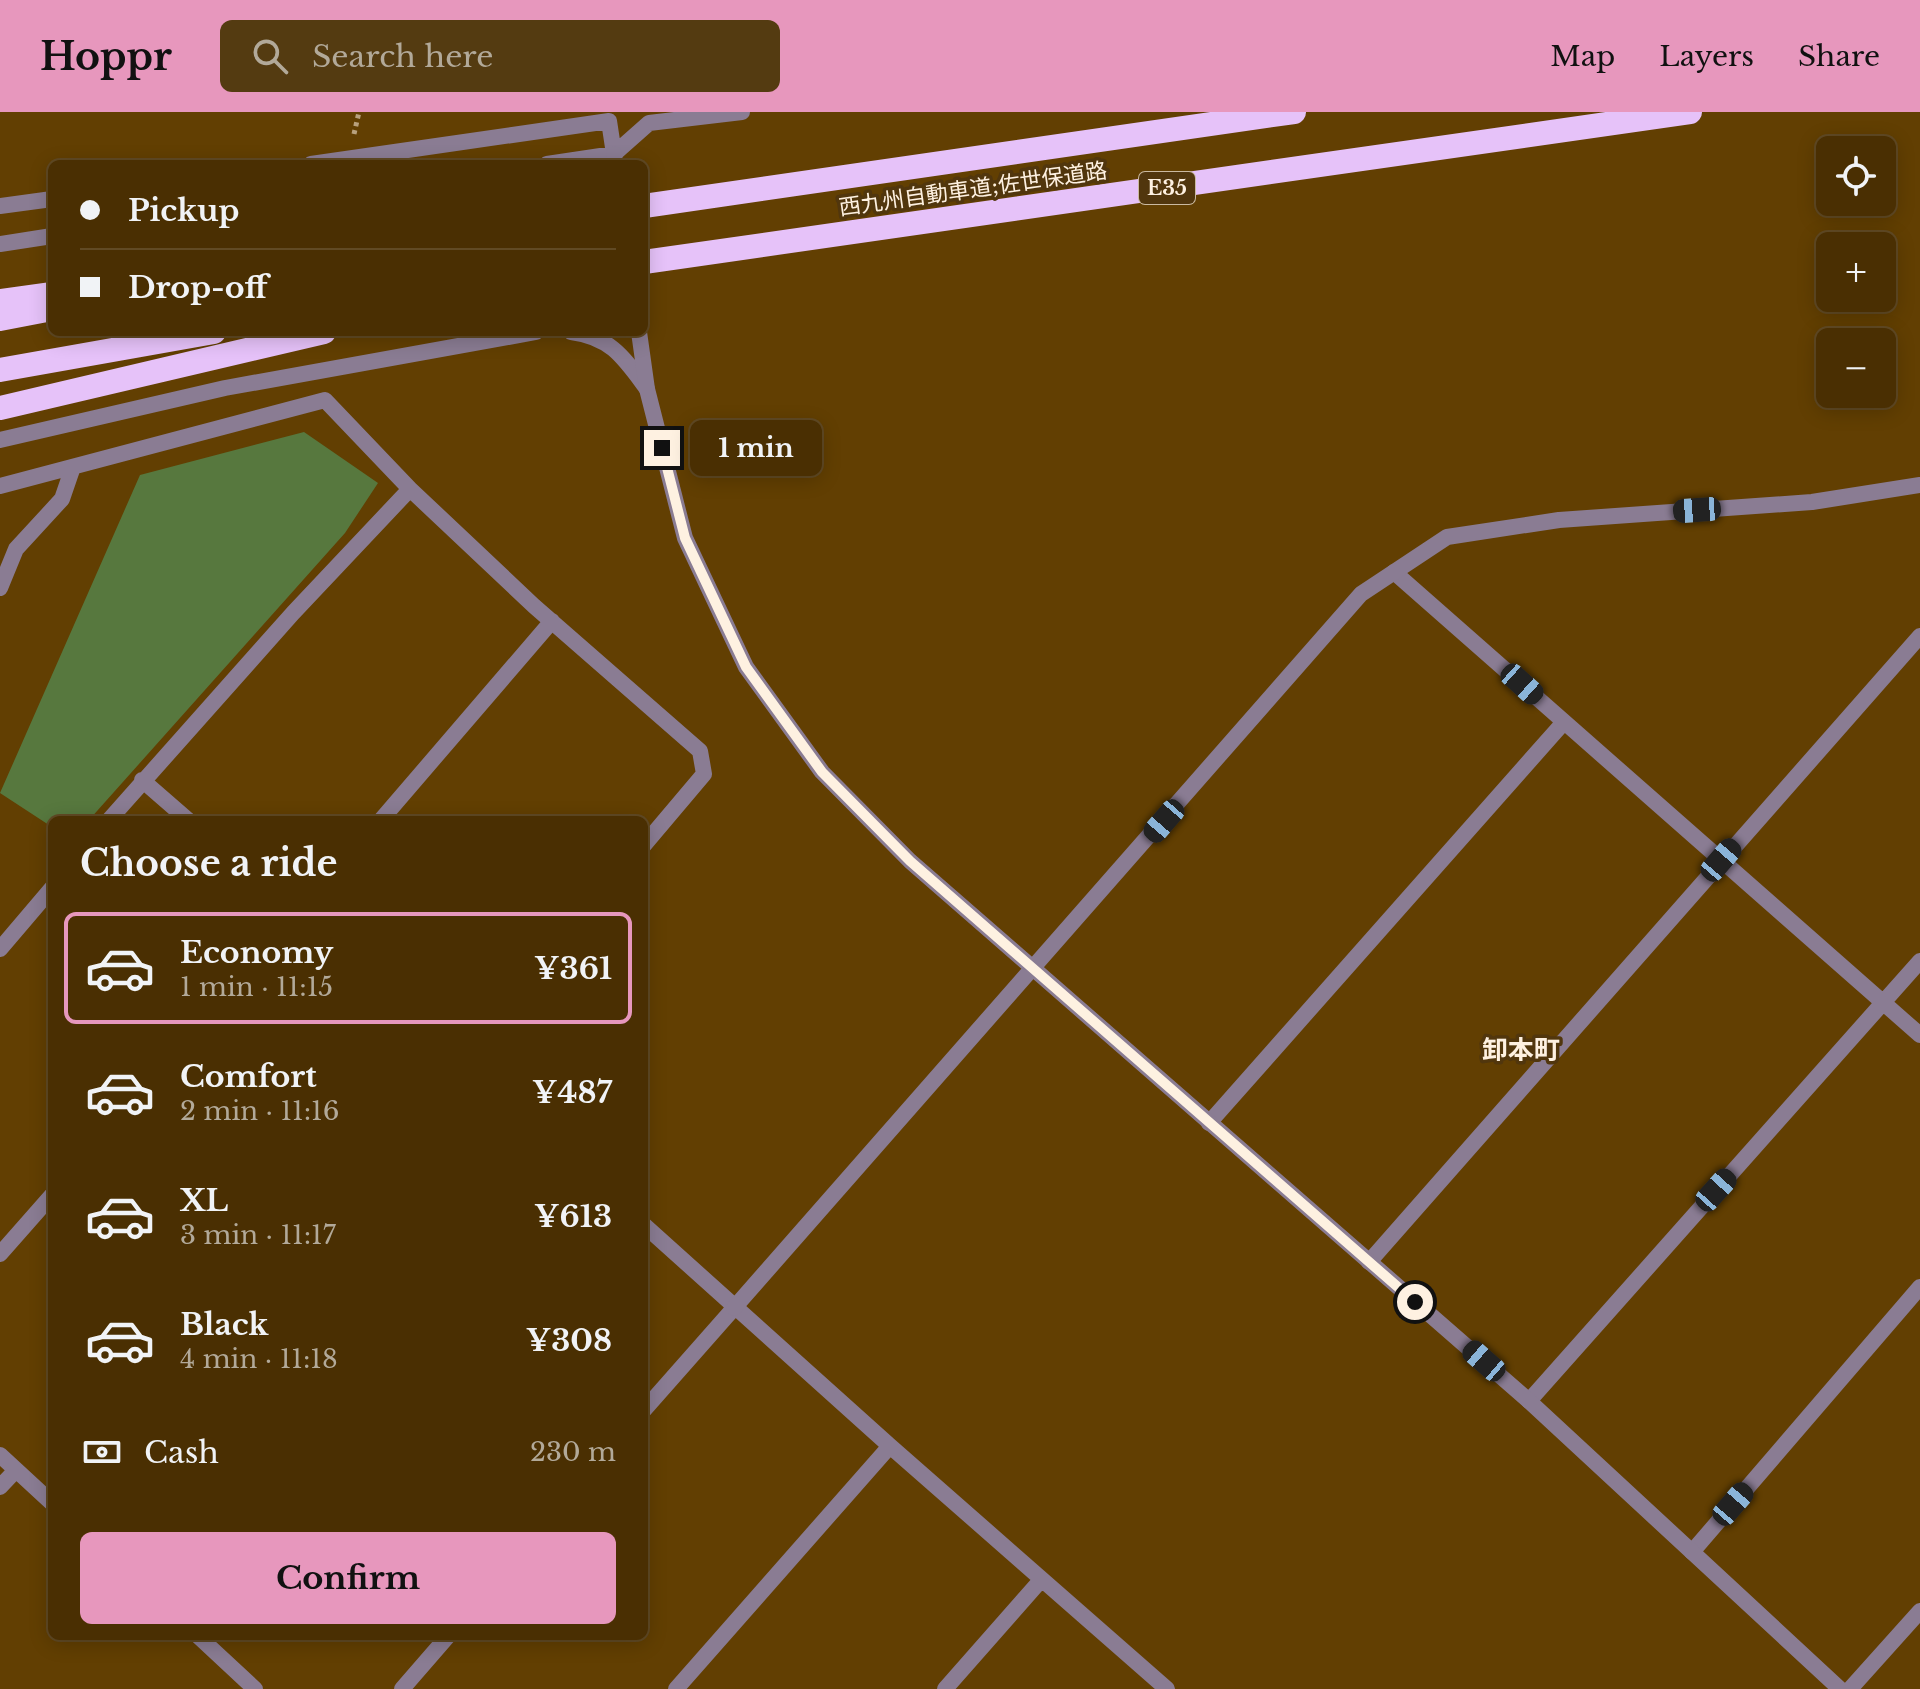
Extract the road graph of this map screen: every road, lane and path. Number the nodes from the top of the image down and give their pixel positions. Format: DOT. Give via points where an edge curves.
graph roads {
  1 [pos="742,112"];
  2 [pos="1294,112"];
  3 [pos="1690,112"];
  4 [pos="614,159"];
  5 [pos="339,160"];
  6 [pos="48,200"];
  7 [pos="648,205"];
  8 [pos="0,206"];
  9 [pos="48,237"];
  10 [pos="0,244"];
  11 [pos="648,261"];
  12 [pos="48,295"];
  13 [pos="0,301"];
  14 [pos="48,310"];
  15 [pos="0,319"];
  16 [pos="191,336"];
  17 [pos="307,336"];
  18 [pos="514,336"];
  19 [pos="594,336"];
  20 [pos="640,336"];
  21 [pos="0,370"];
  22 [pos="647,389"];
  23 [pos="0,408"];
  24 [pos="0,440"];
  25 [pos="73,467"];
  26 [pos="1920,485"];
  27 [pos="0,486"];
  28 [pos="410,489"];
  29 [pos="1394,572"];
  30 [pos="0,588"];
  31 [pos="552,621"];
  32 [pos="1920,636"];
  33 [pos="1564,722"];
  34 [pos="142,780"];
  35 [pos="112,816"];
  36 [pos="183,816"];
  37 [pos="384,816"];
  38 [pos="648,840"];
  39 [pos="1721,860"];
  40 [pos="48,893"];
  41 [pos="0,949"];
  42 [pos="1920,961"];
  43 [pos="1035,969"];
  44 [pos="1882,1003"];
  45 [pos="1920,1035"];
  46 [pos="1209,1123"];
  47 [pos="48,1200"];
  48 [pos="648,1229"];
  49 [pos="0,1254"];
  50 [pos="1369,1262"];
  51 [pos="1920,1287"];
  52 [pos="734,1308"];
  53 [pos="1529,1401"];
  54 [pos="648,1405"];
  55 [pos="890,1446"];
  56 [pos="0,1455"];
  57 [pos="16,1470"];
  58 [pos="0,1487"];
  59 [pos="48,1499"];
  60 [pos="1692,1552"];
  61 [pos="1041,1580"];
  62 [pos="1920,1611"];
  63 [pos="202,1640"];
  64 [pos="445,1640"];
  65 [pos="255,1689"];
  66 [pos="402,1689"];
  67 [pos="676,1689"];
  68 [pos="945,1689"];
  69 [pos="1167,1689"];
  70 [pos="1840,1689"];
  71 [pos="1850,1689"];
  1 -- 4 [label="street" via="649,123"];
  2 -- 7 [label="highway, 西九州自動車道;佐世保道路"];
  3 -- 11 [label="highway, 西九州自動車道;佐世保道路 / E35"];
  4 -- 5 [label="street" via="609,121"];
  6 -- 8 [label="street"];
  9 -- 10 [label="street"];
  12 -- 13 [label="highway"];
  14 -- 15 [label="highway"];
  16 -- 21 [label="highway"];
  17 -- 23 [label="highway"];
  18 -- 24 [label="street" via="225,388"];
  19 -- 22 [label="street" via="620,353"];
  20 -- 22 [label="street"];
  22 -- 43 [label="street" via="685,538 746,667 822,772 910,861"];
  25 -- 27 [label="street"];
  25 -- 28 [label="street" via="325,400"];
  25 -- 30 [label="street" via="62,499 16,549"];
  26 -- 29 [label="street" via="1812,502 1559,520 1447,537"];
  28 -- 31 [label="street"];
  28 -- 34 [label="street"];
  29 -- 33 [label="street"];
  29 -- 43 [label="street" via="1361,594"];
  31 -- 37 [label="street"];
  31 -- 38 [label="street" via="700,751 704,774"];
  32 -- 39 [label="street"];
  33 -- 39 [label="street"];
  33 -- 46 [label="street"];
  34 -- 35 [label="street"];
  34 -- 36 [label="street"];
  39 -- 44 [label="street"];
  39 -- 50 [label="street"];
  40 -- 41 [label="street"];
  42 -- 44 [label="street"];
  43 -- 46 [label="street"];
  43 -- 52 [label="street"];
  44 -- 45 [label="street"];
  44 -- 53 [label="street"];
  46 -- 50 [label="street"];
  47 -- 49 [label="street"];
  48 -- 52 [label="street"];
  50 -- 53 [label="street"];
  51 -- 60 [label="street"];
  52 -- 54 [label="street"];
  52 -- 55 [label="street"];
  53 -- 60 [label="street"];
  55 -- 61 [label="street"];
  55 -- 67 [label="street"];
  56 -- 57 [label="street"];
  57 -- 58 [label="street"];
  57 -- 59 [label="street"];
  60 -- 70 [label="street"];
  61 -- 68 [label="street"];
  61 -- 69 [label="street"];
  62 -- 71 [label="street"];
  63 -- 65 [label="street"];
  64 -- 66 [label="street"];
}
